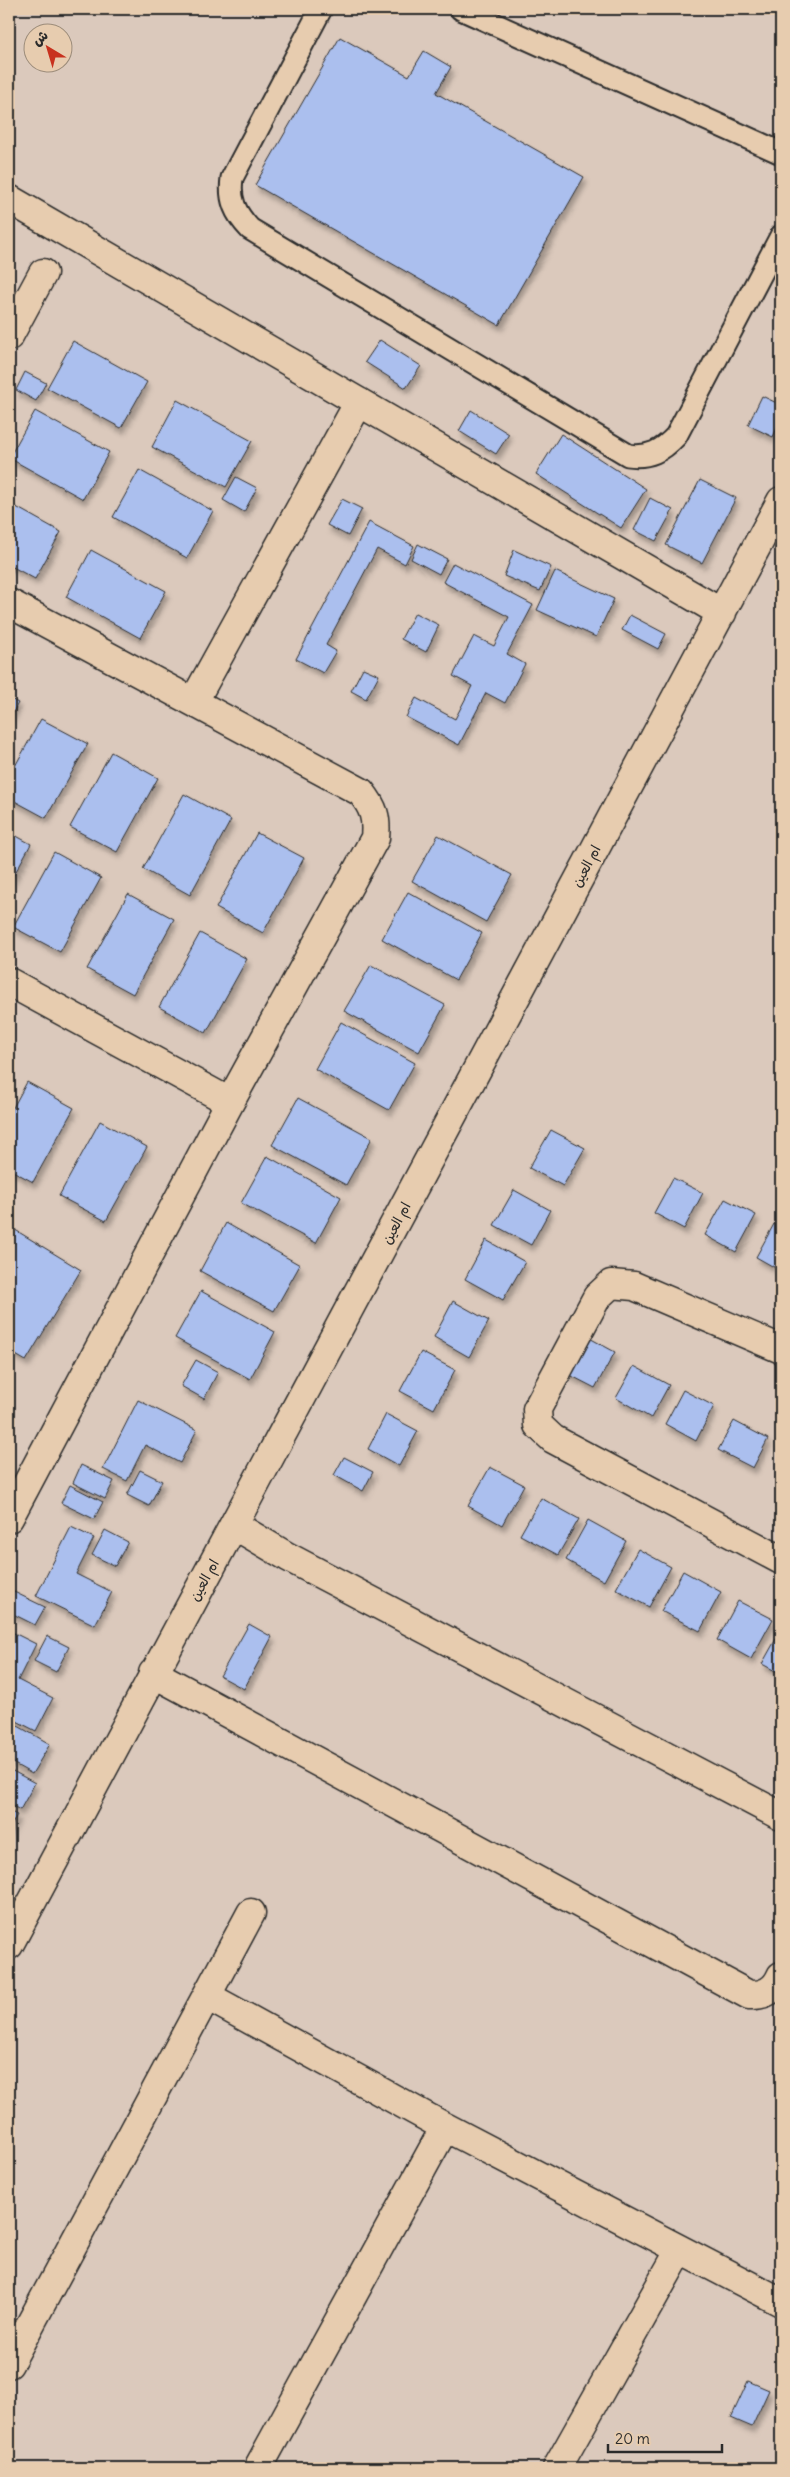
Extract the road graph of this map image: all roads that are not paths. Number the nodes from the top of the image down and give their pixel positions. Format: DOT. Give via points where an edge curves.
graph roads {
  1 [pos="322,9"];
  2 [pos="461,9"];
  3 [pos="781,153"];
  4 [pos="9,199"];
  5 [pos="781,236"];
  6 [pos="43,273"];
  7 [pos="9,336"];
  8 [pos="359,402"];
  9 [pos="781,501"];
  10 [pos="9,603"];
  11 [pos="722,613"];
  12 [pos="194,701"];
  13 [pos="9,982"];
  14 [pos="230,1102"];
  15 [pos="781,1349"];
  16 [pos="9,1518"];
  17 [pos="234,1525"];
  18 [pos="781,1560"];
  19 [pos="153,1673"];
  20 [pos="781,1816"];
  21 [pos="252,1913"];
  22 [pos="9,1945"];
  23 [pos="781,1976"];
  24 [pos="207,1996"];
  25 [pos="445,2127"];
  26 [pos="680,2250"];
  27 [pos="781,2302"];
  28 [pos="9,2364"];
  29 [pos="258,2468"];
  30 [pos="557,2468"];
  1 -- 5 [label="lane" via="232,178 230,193 234,209 242,221 250,230 628,455 654,454 676,436"];
  2 -- 3 [label="lane"];
  4 -- 8 [label="street"];
  6 -- 7 [label="street"];
  8 -- 11 [label="street"];
  8 -- 12 [label="street"];
  9 -- 11 [label="street, ام العين"];
  10 -- 12 [label="street"];
  11 -- 17 [label="street, ام العين"];
  12 -- 14 [label="street" via="361,792 372,805 377,821 375,838"];
  13 -- 14 [label="street"];
  14 -- 16 [label="street"];
  15 -- 18 [label="street" via="634,1286 611,1284 597,1297 536,1409 538,1425 553,1439"];
  17 -- 19 [label="street, ام العين"];
  17 -- 20 [label="street" via="288,1557"];
  19 -- 22 [label="street, ام العين"];
  19 -- 23 [label="street" via="748,1995 768,1992"];
  21 -- 24 [label="street"];
  24 -- 25 [label="street"];
  24 -- 28 [label="street"];
  25 -- 26 [label="street"];
  25 -- 29 [label="street"];
  26 -- 27 [label="street"];
  26 -- 30 [label="street"];
}
